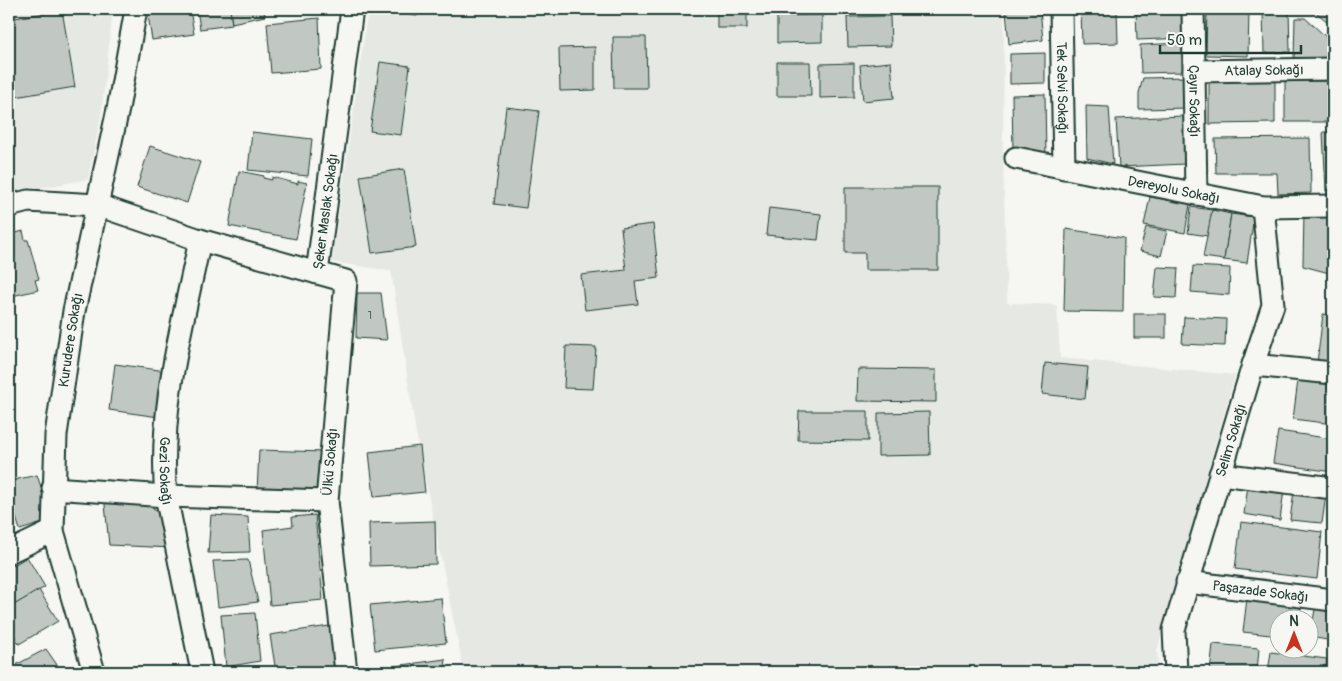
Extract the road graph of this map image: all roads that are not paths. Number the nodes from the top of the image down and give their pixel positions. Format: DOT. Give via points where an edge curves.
graph roads {
  1 [pos="136,9"];
  2 [pos="352,9"];
  3 [pos="1061,9"];
  4 [pos="1193,9"];
  5 [pos="1333,69"];
  6 [pos="1194,70"];
  7 [pos="1016,158"];
  8 [pos="1064,168"];
  9 [pos="1196,194"];
  10 [pos="97,205"];
  11 [pos="9,206"];
  12 [pos="1333,206"];
  13 [pos="1263,207"];
  14 [pos="200,240"];
  15 [pos="317,273"];
  16 [pos="1253,365"];
  17 [pos="1333,374"];
  18 [pos="1220,474"];
  19 [pos="53,488"];
  20 [pos="1333,488"];
  21 [pos="166,496"];
  22 [pos="327,501"];
  23 [pos="53,531"];
  24 [pos="9,552"];
  25 [pos="1187,582"];
  26 [pos="1333,600"];
  27 [pos="94,672"];
  28 [pos="202,672"];
  29 [pos="346,672"];
  30 [pos="1176,672"];
  1 -- 10 [label="street, Kurudere Sokağı"];
  2 -- 15 [label="street, Şeker Maslak Sokağı"];
  3 -- 8 [label="street, Tek Selvi Sokağı"];
  4 -- 6 [label="street, Çayır Sokağı"];
  5 -- 6 [label="street, Atalay Sokağı"];
  6 -- 9 [label="street, Çayır Sokağı"];
  7 -- 8 [label="street, Dereyolu Sokağı"];
  8 -- 9 [label="street, Dereyolu Sokağı"];
  9 -- 13 [label="street, Dereyolu Sokağı"];
  10 -- 11 [label="street, Şeker Maslak Sokağı" via="28,201"];
  10 -- 14 [label="street, Şeker Maslak Sokağı"];
  10 -- 19 [label="street, Kurudere Sokağı" via="67,352"];
  12 -- 13 [label="street, Dereyolu Sokağı"];
  13 -- 16 [label="street, Selim Sokağı" via="1273,305"];
  14 -- 15 [label="street, Şeker Maslak Sokağı"];
  14 -- 21 [label="street, Gezi Sokağı" via="176,359 164,445"];
  15 -- 22 [label="street, Ülkü Sokağı" via="346,281"];
  16 -- 17 [label="street"];
  16 -- 18 [label="street, Selim Sokağı"];
  18 -- 20 [label="street"];
  18 -- 25 [label="street, Selim Sokağı"];
  19 -- 21 [label="street"];
  19 -- 23 [label="street, Kurudere Sokağı"];
  21 -- 22 [label="street"];
  21 -- 28 [label="street, Gezi Sokağı"];
  22 -- 29 [label="street, Ülkü Sokağı"];
  23 -- 24 [label="street"];
  23 -- 27 [label="street, Kurudere Sokağı"];
  25 -- 26 [label="street, Paşazade Sokağı"];
  25 -- 30 [label="street, Selim Sokağı" via="1174,630"];
}
